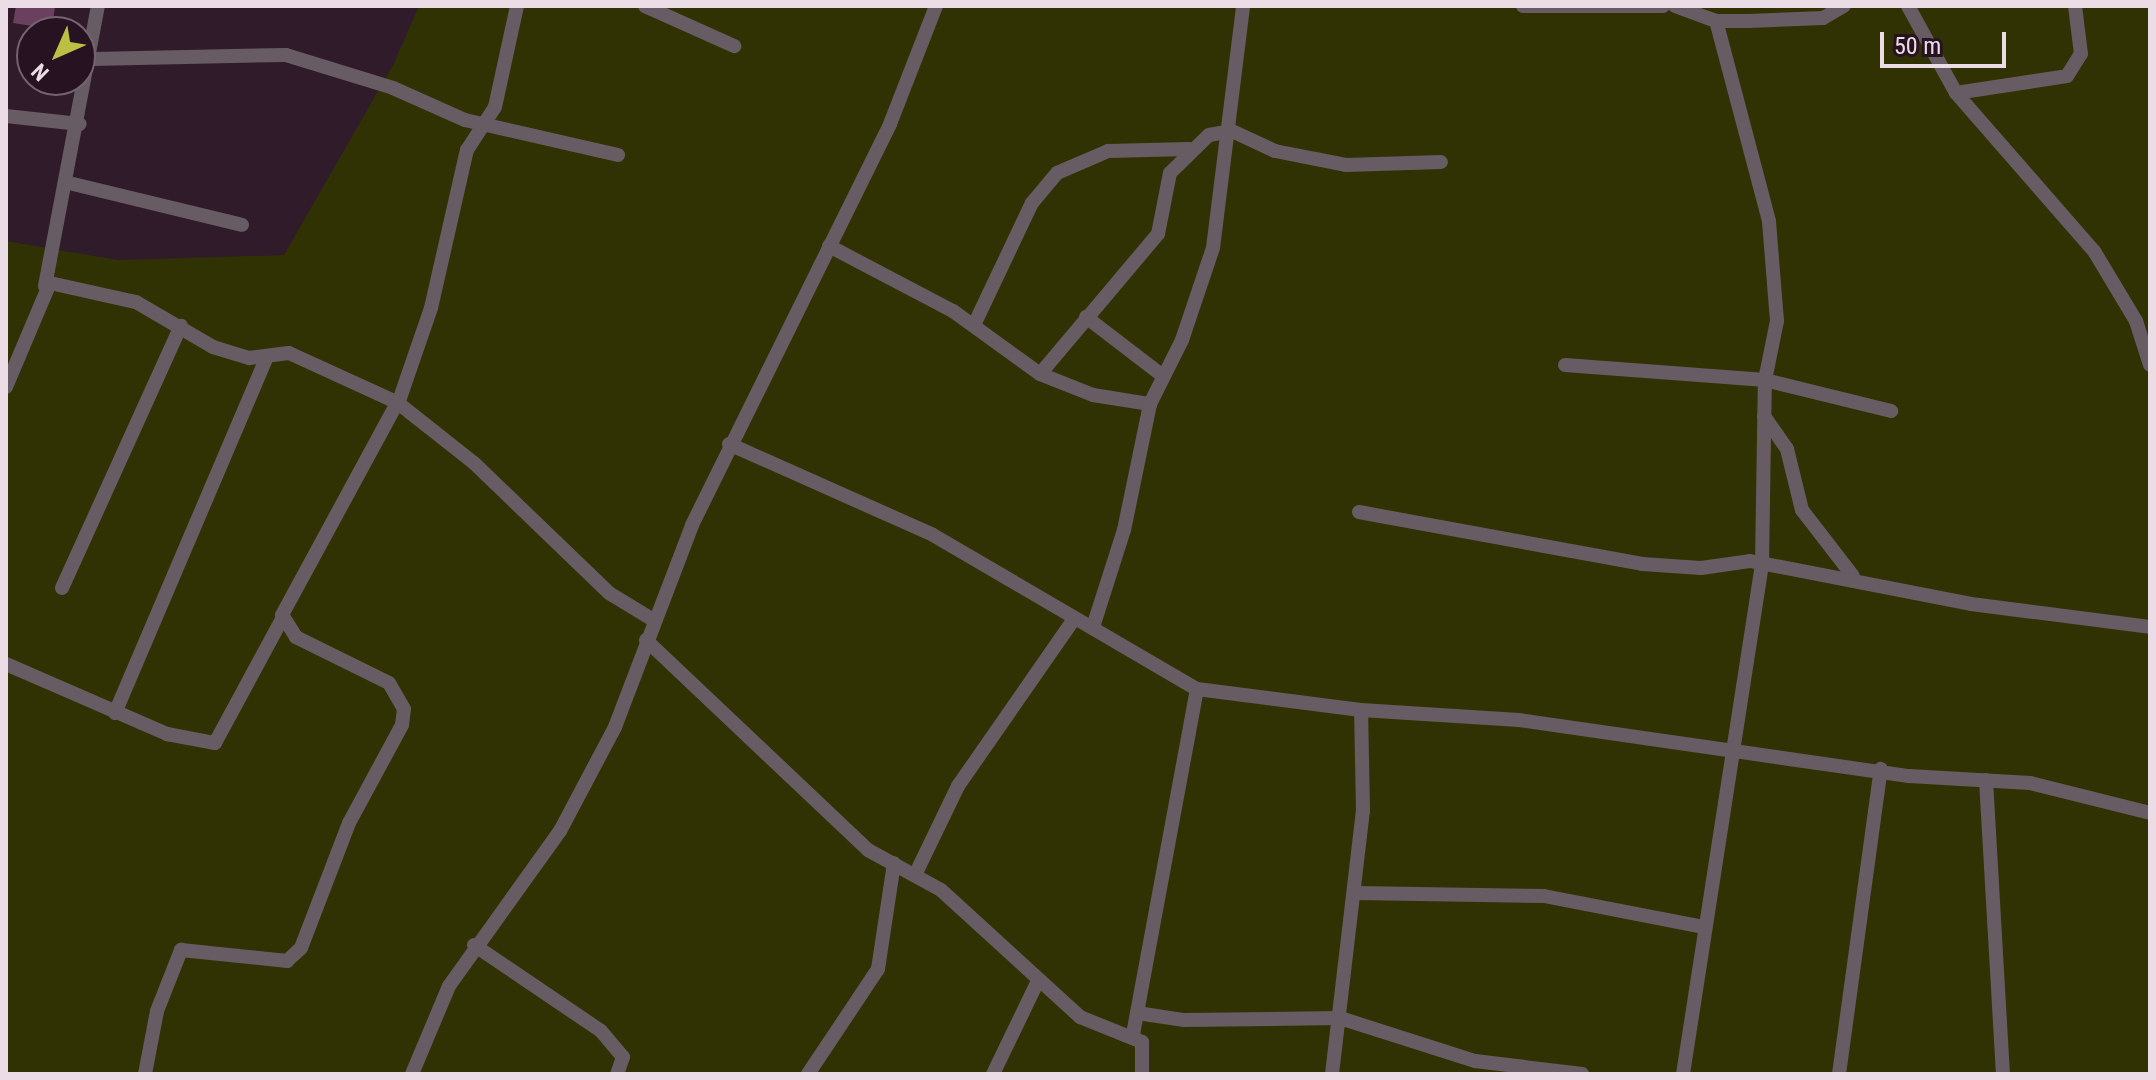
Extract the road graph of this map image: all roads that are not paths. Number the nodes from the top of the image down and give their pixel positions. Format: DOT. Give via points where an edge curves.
graph roads {
  1 [pos="517,6"];
  2 [pos="645,6"];
  3 [pos="936,6"];
  4 [pos="1243,6"];
  5 [pos="1523,6"];
  6 [pos="1663,6"];
  7 [pos="1675,6"];
  8 [pos="1844,6"];
  9 [pos="1908,6"];
  10 [pos="2075,6"];
  11 [pos="1716,21"];
  12 [pos="734,46"];
  13 [pos="96,59"];
  14 [pos="1956,93"];
  15 [pos="85,96"];
  16 [pos="6,116"];
  17 [pos="486,123"];
  18 [pos="80,124"];
  19 [pos="1232,131"];
  20 [pos="1189,149"];
  21 [pos="618,155"];
  22 [pos="1441,162"];
  23 [pos="69,183"];
  24 [pos="242,225"];
  25 [pos="829,246"];
  26 [pos="45,286"];
  27 [pos="1086,317"];
  28 [pos="974,325"];
  29 [pos="181,326"];
  30 [pos="267,356"];
  31 [pos="1565,365"];
  32 [pos="2150,365"];
  33 [pos="1040,374"];
  34 [pos="1163,376"];
  35 [pos="1765,380"];
  36 [pos="6,387"];
  37 [pos="398,403"];
  38 [pos="1150,404"];
  39 [pos="1891,411"];
  40 [pos="1764,416"];
  41 [pos="729,444"];
  42 [pos="1359,512"];
  43 [pos="1762,564"];
  44 [pos="1853,576"];
  45 [pos="62,588"];
  46 [pos="652,619"];
  47 [pos="1074,619"];
  48 [pos="281,621"];
  49 [pos="1093,627"];
  50 [pos="2150,627"];
  51 [pos="646,640"];
  52 [pos="6,664"];
  53 [pos="1197,689"];
  54 [pos="1361,710"];
  55 [pos="115,713"];
  56 [pos="1734,750"];
  57 [pos="1881,769"];
  58 [pos="1986,780"];
  59 [pos="2150,813"];
  60 [pos="894,863"];
  61 [pos="916,873"];
  62 [pos="1356,893"];
  63 [pos="1703,927"];
  64 [pos="474,945"];
  65 [pos="1037,983"];
  66 [pos="1137,1013"];
  67 [pos="1340,1018"];
  68 [pos="1133,1035"];
  69 [pos="1523,1070"];
  70 [pos="145,1074"];
  71 [pos="412,1074"];
  72 [pos="617,1074"];
  73 [pos="808,1074"];
  74 [pos="993,1074"];
  75 [pos="1142,1074"];
  76 [pos="1332,1074"];
  77 [pos="1582,1074"];
  78 [pos="1683,1074"];
  79 [pos="1839,1074"];
  80 [pos="2003,1074"];
  1 -- 17 [label="street"];
  2 -- 12 [label="street"];
  3 -- 25 [label="street" via="890,124"];
  4 -- 19 [label="street"];
  5 -- 6 [label="street"];
  7 -- 11 [label="street"];
  8 -- 11 [label="street" via="1808,20"];
  9 -- 14 [label="street"];
  10 -- 14 [label="street" via="2081,54 2067,76"];
  11 -- 35 [label="street" via="1775,258 1777,321"];
  13 -- 17 [label="street" via="286,55"];
  14 -- 32 [label="street" via="2094,251 2136,321"];
  15 -- 18 [label="street"];
  16 -- 18 [label="street"];
  17 -- 21 [label="street"];
  17 -- 37 [label="street" via="467,150 431,308"];
  18 -- 23 [label="street"];
  19 -- 20 [label="street"];
  19 -- 22 [label="street" via="1275,151 1346,165"];
  19 -- 34 [label="street" via="1213,248"];
  20 -- 27 [label="street" via="1170,173 1163,227"];
  20 -- 28 [label="street" via="1108,151 1057,173 1032,203"];
  23 -- 24 [label="street"];
  23 -- 26 [label="street"];
  25 -- 28 [label="street"];
  25 -- 41 [label="street"];
  26 -- 29 [label="street" via="136,302"];
  26 -- 36 [label="street"];
  27 -- 33 [label="street"];
  27 -- 34 [label="street"];
  28 -- 33 [label="street"];
  29 -- 30 [label="street" via="213,347"];
  29 -- 45 [label="street"];
  30 -- 37 [label="street" via="289,353"];
  30 -- 55 [label="street"];
  31 -- 35 [label="street"];
  33 -- 38 [label="street" via="1093,395"];
  34 -- 38 [label="street"];
  35 -- 39 [label="street"];
  35 -- 40 [label="street"];
  37 -- 46 [label="street" via="474,463 609,593"];
  37 -- 48 [label="street"];
  38 -- 49 [label="street" via="1124,530"];
  40 -- 43 [label="street"];
  40 -- 44 [label="street" via="1787,449 1802,510"];
  41 -- 46 [label="street"];
  41 -- 47 [label="street" via="933,535"];
  42 -- 43 [label="street" via="1642,564"];
  43 -- 44 [label="street"];
  43 -- 56 [label="street"];
  44 -- 50 [label="street" via="1971,604"];
  46 -- 51 [label="street"];
  47 -- 49 [label="street"];
  47 -- 61 [label="street" via="958,786"];
  48 -- 55 [label="street" via="215,743"];
  48 -- 70 [label="street" via="296,637 389,683 404,709 402,725 349,823 301,948 287,961 181,950 157,1011"];
  49 -- 53 [label="street" via="1126,654"];
  51 -- 60 [label="street" via="868,850"];
  51 -- 64 [label="street" via="640,671 573,809 509,907"];
  52 -- 55 [label="street"];
  53 -- 54 [label="street"];
  53 -- 66 [label="street"];
  54 -- 56 [label="street" via="1519,720"];
  54 -- 62 [label="street" via="1365,786"];
  56 -- 57 [label="street"];
  56 -- 63 [label="street"];
  57 -- 58 [label="street"];
  57 -- 79 [label="street"];
  58 -- 59 [label="street"];
  58 -- 80 [label="street"];
  60 -- 61 [label="street"];
  60 -- 73 [label="street" via="878,969"];
  61 -- 65 [label="street"];
  62 -- 63 [label="street" via="1544,896"];
  62 -- 67 [label="street"];
  63 -- 78 [label="street"];
  64 -- 71 [label="street"];
  64 -- 72 [label="street" via="601,1031 623,1057"];
  65 -- 68 [label="street" via="1089,1022"];
  65 -- 74 [label="street"];
  66 -- 67 [label="street" via="1211,1021"];
  66 -- 68 [label="street"];
  67 -- 69 [label="street" via="1475,1061"];
  67 -- 76 [label="street"];
  68 -- 75 [label="street" via="1145,1051"];
  69 -- 77 [label="street"];
}
